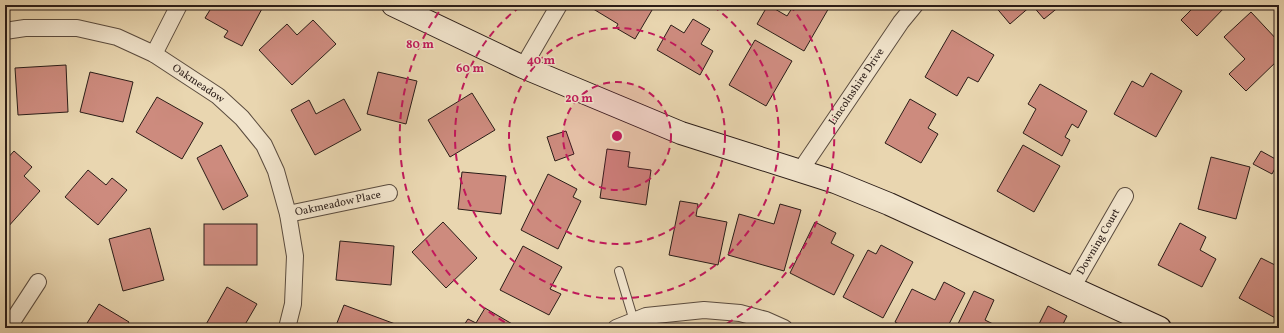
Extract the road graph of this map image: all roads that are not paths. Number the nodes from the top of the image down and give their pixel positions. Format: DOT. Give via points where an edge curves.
graph roads {
  1 [pos="179,5"];
  2 [pos="393,5"];
  3 [pos="559,5"];
  4 [pos="915,5"];
  5 [pos="5,31"];
  6 [pos="154,54"];
  7 [pos="523,67"];
  8 [pos="800,171"];
  9 [pos="389,193"];
  10 [pos="1125,196"];
  11 [pos="288,214"];
  12 [pos="619,270"];
  13 [pos="38,282"];
  14 [pos="1072,288"];
  15 [pos="634,321"];
  16 [pos="8,328"];
  17 [pos="287,328"];
  18 [pos="616,328"];
  19 [pos="784,328"];
  20 [pos="1160,328"];
  1 -- 6 [label="street"];
  2 -- 7 [label="street"];
  3 -- 7 [label="street"];
  4 -- 8 [label="street, Lincolnshire Drive"];
  5 -- 6 [label="street, Oakmeadow" via="25,28 77,28 117,37"];
  6 -- 11 [label="street, Oakmeadow" via="218,96 242,118 264,144 276,171"];
  7 -- 8 [label="street" via="681,133"];
  8 -- 14 [label="street" via="889,204"];
  9 -- 11 [label="street, Oakmeadow Place"];
  10 -- 14 [label="street, Downing Court"];
  11 -- 17 [label="street, Oakmeadow" via="295,256 293,304"];
  12 -- 15 [label="lane"];
  13 -- 16 [label="street"];
  14 -- 20 [label="street"];
  15 -- 18 [label="street"];
  15 -- 19 [label="street" via="646,316 704,310 740,313"];
}
